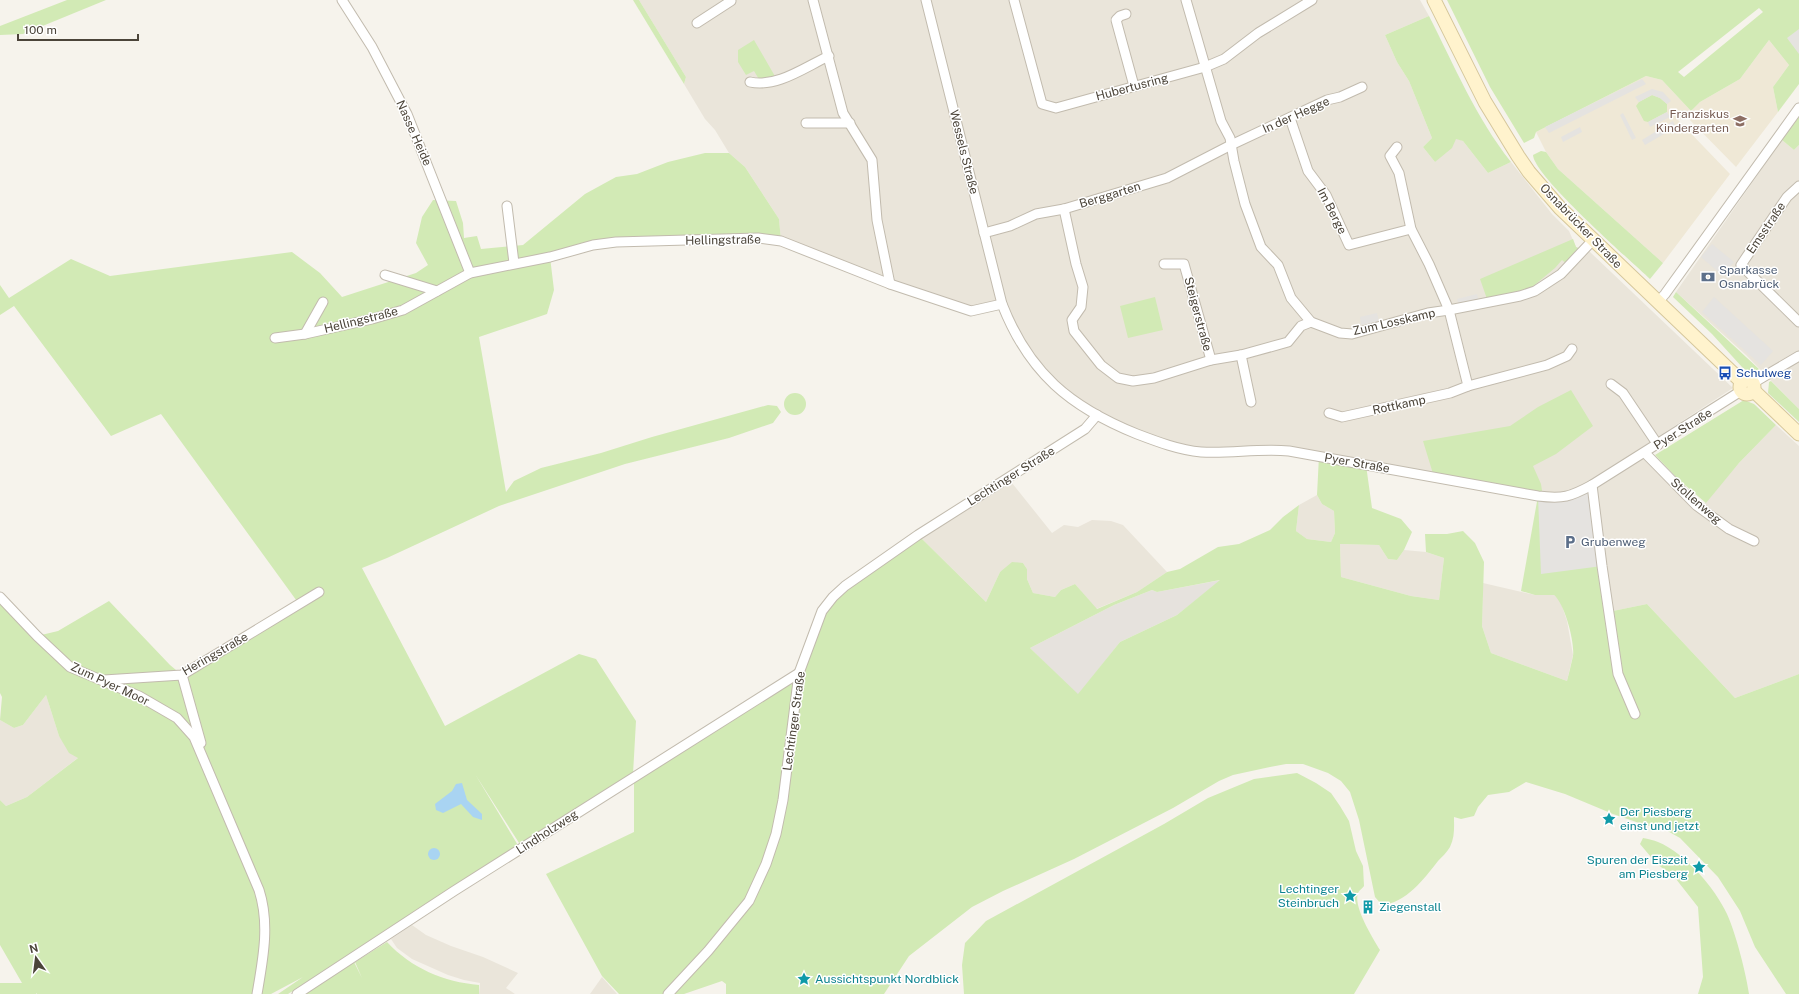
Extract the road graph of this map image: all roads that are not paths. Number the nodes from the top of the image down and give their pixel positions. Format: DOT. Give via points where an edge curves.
graph roads {
  1 [pos="342,0"];
  2 [pos="731,0"];
  3 [pos="813,0"];
  4 [pos="926,0"];
  5 [pos="1014,0"];
  6 [pos="1186,0"];
  7 [pos="1312,0"];
  8 [pos="1434,0"];
  9 [pos="1126,14"];
  10 [pos="697,23"];
  11 [pos="829,56"];
  12 [pos="1205,68"];
  13 [pos="750,82"];
  14 [pos="1134,86"];
  15 [pos="1362,87"];
  16 [pos="1799,108"];
  17 [pos="1290,118"];
  18 [pos="806,123"];
  19 [pos="850,123"];
  20 [pos="1230,145"];
  21 [pos="1397,147"];
  22 [pos="1799,186"];
  23 [pos="507,206"];
  24 [pos="1064,209"];
  25 [pos="1411,229"];
  26 [pos="984,233"];
  27 [pos="1593,240"];
  28 [pos="514,263"];
  29 [pos="1164,264"];
  30 [pos="470,273"];
  31 [pos="385,275"];
  32 [pos="890,284"];
  33 [pos="437,291"];
  34 [pos="323,302"];
  35 [pos="1658,302"];
  36 [pos="1002,304"];
  37 [pos="1449,310"];
  38 [pos="1311,322"];
  39 [pos="1799,322"];
  40 [pos="305,334"];
  41 [pos="276,338"];
  42 [pos="1572,349"];
  43 [pos="1242,355"];
  44 [pos="1799,356"];
  45 [pos="1211,360"];
  46 [pos="1611,384"];
  47 [pos="1468,386"];
  48 [pos="1748,387"];
  49 [pos="1251,402"];
  50 [pos="1329,413"];
  51 [pos="1097,415"];
  52 [pos="1799,434"];
  53 [pos="1658,445"];
  54 [pos="1645,453"];
  55 [pos="1592,485"];
  56 [pos="1754,541"];
  57 [pos="319,592"];
  58 [pos="0,597"];
  59 [pos="799,673"];
  60 [pos="182,675"];
  61 [pos="100,680"];
  62 [pos="1635,714"];
  63 [pos="202,753"];
  64 [pos="257,994"];
  65 [pos="297,994"];
  66 [pos="668,994"];
  1 -- 30 [label="street, Nasse Heide" via="372,47 407,114"];
  2 -- 10 [label="street"];
  3 -- 11 [label="street"];
  4 -- 26 [label="street, Wessels Straße"];
  5 -- 14 [label="street, Hubertusring" via="1042,104 1056,108"];
  6 -- 12 [label="street, Zum Losskamp"];
  7 -- 12 [label="street, Hubertusring" via="1258,33 1224,59"];
  8 -- 27 [label="street, Osnabrücker Straße" via="1485,102 1518,156 1560,208"];
  9 -- 14 [label="street" via="1116,20"];
  11 -- 13 [label="street" via="778,80 760,84"];
  11 -- 19 [label="street" via="843,113"];
  12 -- 14 [label="street, Hubertusring"];
  12 -- 20 [label="street, Zum Losskamp" via="1221,121 1230,138"];
  15 -- 17 [label="street, In der Hegge"];
  16 -- 35 [label="street"];
  17 -- 20 [label="street, In der Hegge"];
  17 -- 25 [label="street, Im Berge" via="1308,171 1326,195 1349,244"];
  18 -- 19 [label="street"];
  19 -- 32 [label="street" via="872,160 877,220"];
  20 -- 24 [label="street, Berggarten" via="1167,178"];
  20 -- 38 [label="street, Zum Losskamp" via="1245,204 1261,247 1278,265 1291,298"];
  21 -- 25 [label="street" via="1390,156 1399,173"];
  22 -- 39 [label="street, Emsstraße" via="1787,197 1741,265"];
  23 -- 28 [label="street"];
  24 -- 26 [label="street, Berggarten" via="1036,214 1010,226"];
  24 -- 45 [label="street" via="1083,287 1081,307 1072,320 1074,331 1101,365 1118,378 1133,381 1154,378"];
  25 -- 37 [label="street"];
  26 -- 36 [label="street, Wessels Straße"];
  27 -- 35 [label="street, Osnabrücker Straße"];
  27 -- 37 [label="street, Zum Losskamp" via="1561,274 1536,291"];
  28 -- 30 [label="street, Hellingstraße"];
  28 -- 32 [label="street, Hellingstraße" via="616,242 758,238 781,241"];
  29 -- 45 [label="street, Steigerstraße" via="1184,264"];
  30 -- 33 [label="street, Hellingstraße"];
  31 -- 33 [label="street"];
  32 -- 36 [label="street, Hellingstraße" via="971,311"];
  33 -- 40 [label="street, Hellingstraße" via="403,310"];
  34 -- 40 [label="street, Hellingstraße"];
  35 -- 48 [label="street, Osnabrücker Straße"];
  36 -- 51 [label="street, Pyer Straße" via="1011,327 1047,379 1078,404"];
  37 -- 38 [label="street, Zum Losskamp" via="1428,313 1352,334 1340,333"];
  37 -- 47 [label="street"];
  38 -- 43 [label="street" via="1301,326 1288,342"];
  40 -- 41 [label="street, Hellingstraße"];
  42 -- 47 [label="street, Rottkamp" via="1567,356 1547,365"];
  43 -- 45 [label="street"];
  43 -- 49 [label="street"];
  44 -- 48 [label="street, Pyer Straße"];
  46 -- 53 [label="street" via="1623,392"];
  47 -- 50 [label="street, Rottkamp" via="1450,393 1342,417"];
  48 -- 52 [label="street, Osnabrücker Straße"];
  48 -- 53 [label="street, Pyer Straße"];
  51 -- 55 [label="street, Pyer Straße" via="1158,442 1201,452 1289,451 1542,497 1563,498 1577,494"];
  51 -- 59 [label="street, Lechtinger Straße" via="1085,429 918,535 845,586 822,611"];
  53 -- 54 [label="street, Pyer Straße"];
  54 -- 55 [label="street, Pyer Straße"];
  54 -- 56 [label="street, Stollenweg" via="1696,505 1729,529"];
  55 -- 62 [label="street" via="1618,674"];
  57 -- 60 [label="street, Heringstraße"];
  58 -- 61 [label="street, Zum Pyer Moor" via="70,667"];
  59 -- 65 [label="street, Lindholzweg" via="454,891"];
  59 -- 66 [label="street, Lechtinger Straße" via="783,800 766,864 749,901"];
  60 -- 61 [label="street, Heringstraße"];
  60 -- 63 [label="street, Zum Pyer Moor"];
  61 -- 63 [label="street, Zum Pyer Moor" via="139,696 177,718 194,737"];
  63 -- 64 [label="street, Zum Pyer Moor" via="264,906 264,943"];
}
